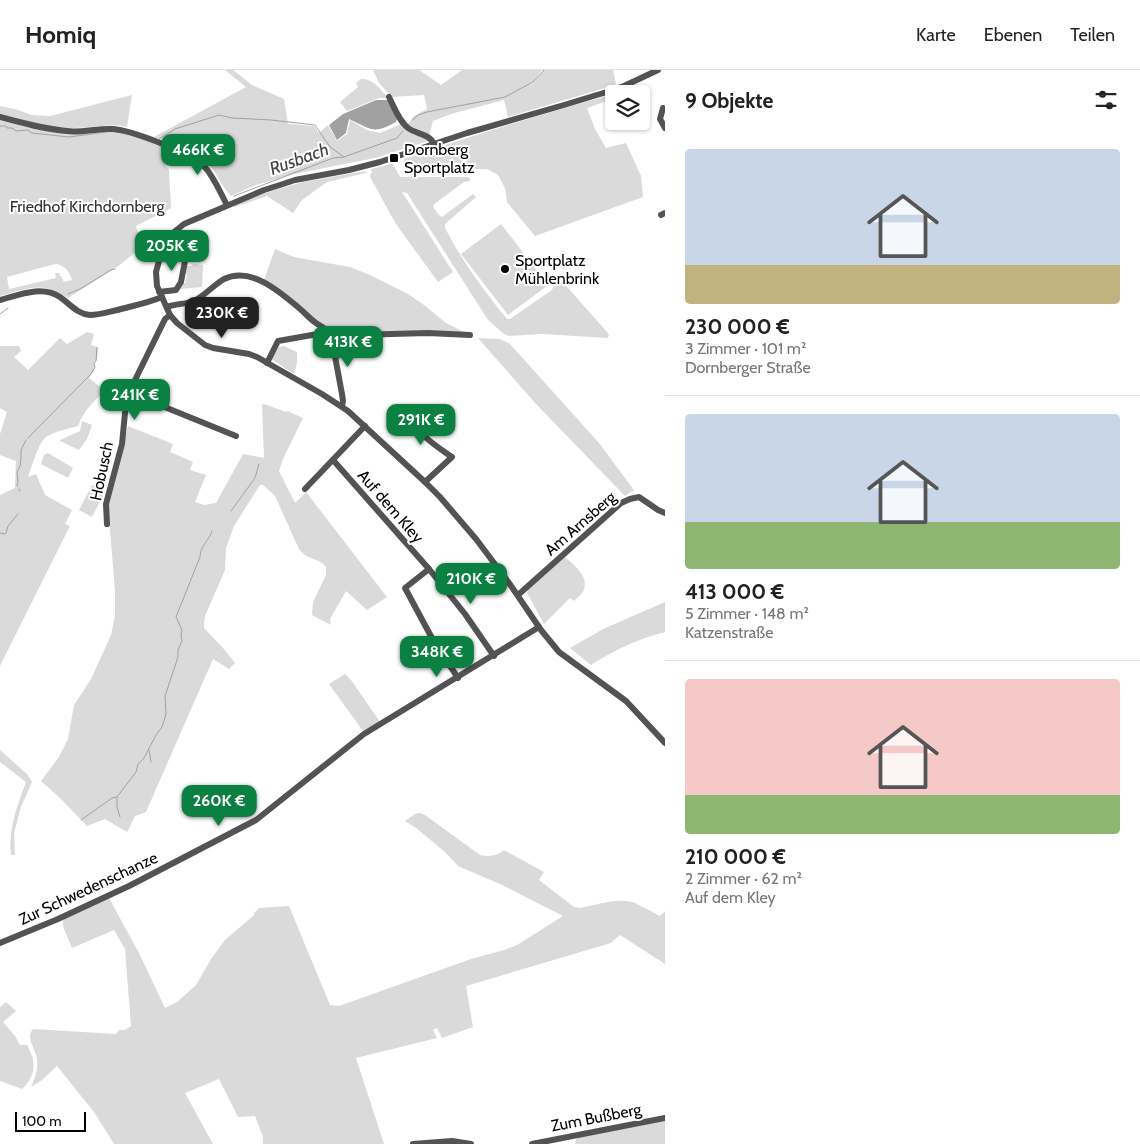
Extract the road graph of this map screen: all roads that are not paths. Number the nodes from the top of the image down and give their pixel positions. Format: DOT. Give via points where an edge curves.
graph roads {
  1 [pos="658,70"];
  2 [pos="389,97"];
  3 [pos="663,108"];
  4 [pos="0,117"];
  5 [pos="665,128"];
  6 [pos="434,144"];
  7 [pos="227,205"];
  8 [pos="185,261"];
  9 [pos="161,295"];
  10 [pos="0,300"];
  11 [pos="167,307"];
  12 [pos="170,315"];
  13 [pos="329,332"];
  14 [pos="470,335"];
  15 [pos="267,363"];
  16 [pos="130,393"];
  17 [pos="342,406"];
  18 [pos="411,408"];
  19 [pos="366,426"];
  20 [pos="236,436"];
  21 [pos="333,460"];
  22 [pos="425,482"];
  23 [pos="305,489"];
  24 [pos="665,513"];
  25 [pos="107,524"];
  26 [pos="429,569"];
  27 [pos="518,595"];
  28 [pos="539,627"];
  29 [pos="494,656"];
  30 [pos="458,678"];
  31 [pos="665,743"];
  32 [pos="0,943"];
  33 [pos="665,1118"];
  34 [pos="413,1144"];
  35 [pos="471,1144"];
  36 [pos="532,1144"];
  1 -- 6 [label="street" via="610,91"];
  2 -- 6 [label="street" via="402,122"];
  3 -- 5 [label="street" via="660,119"];
  4 -- 7 [label="street" via="70,132 114,129 168,146 203,165"];
  6 -- 7 [label="street" via="350,170 287,182"];
  7 -- 9 [label="street" via="184,224 174,232 156,268 156,282"];
  8 -- 9 [label="street" via="176,290"];
  9 -- 10 [label="street" via="142,304 90,315 72,308 49,292 32,292"];
  9 -- 11 [label="street"];
  11 -- 12 [label="street"];
  11 -- 13 [label="street" via="194,301 225,279 247,277 280,292"];
  12 -- 15 [label="street" via="205,345 249,354"];
  12 -- 16 [label="street, Hobusch" via="165,319"];
  13 -- 14 [label="street"];
  13 -- 15 [label="street" via="278,341"];
  13 -- 17 [label="street"];
  15 -- 17 [label="street"];
  16 -- 20 [label="street"];
  16 -- 25 [label="street, Hobusch" via="122,444 106,504"];
  17 -- 19 [label="street"];
  18 -- 22 [label="street" via="420,430 432,443 452,456"];
  19 -- 21 [label="street"];
  19 -- 22 [label="street"];
  21 -- 23 [label="street"];
  21 -- 26 [label="street, Auf dem Kley"];
  22 -- 27 [label="street" via="476,539"];
  24 -- 27 [label="street, Am Arnsberg" via="639,496 621,503"];
  26 -- 29 [label="street, Auf dem Kley"];
  26 -- 30 [label="street" via="404,588"];
  27 -- 28 [label="street"];
  28 -- 29 [label="street, Zur Schwedenschanze"];
  28 -- 31 [label="street" via="559,652 626,702"];
  29 -- 30 [label="street, Zur Schwedenschanze"];
  30 -- 32 [label="street, Zur Schwedenschanze" via="357,739 256,820 129,886"];
  33 -- 36 [label="street, Zum Bußberg"];
  34 -- 35 [label="street" via="452,1141"];
}
